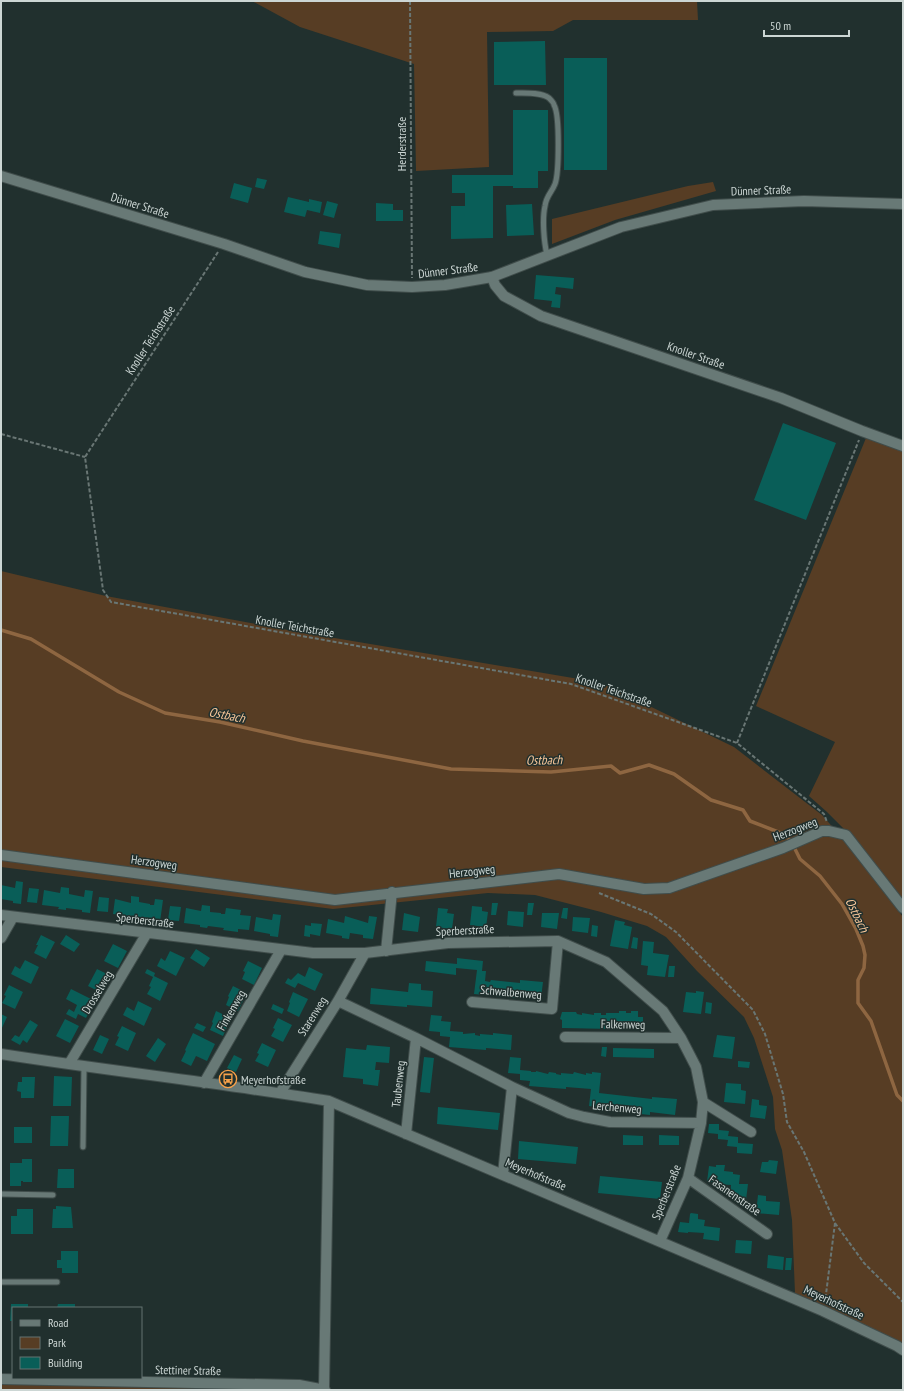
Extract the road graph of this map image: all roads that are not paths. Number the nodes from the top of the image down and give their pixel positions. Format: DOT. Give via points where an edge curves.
graph roads {
  1 [pos="516,93"];
  2 [pos="1,176"];
  3 [pos="903,204"];
  4 [pos="547,255"];
  5 [pos="492,277"];
  6 [pos="903,446"];
  7 [pos="1,855"];
  8 [pos="392,892"];
  9 [pos="903,908"];
  10 [pos="1,915"];
  11 [pos="13,917"];
  12 [pos="147,933"];
  13 [pos="1,938"];
  14 [pos="558,941"];
  15 [pos="281,950"];
  16 [pos="386,951"];
  17 [pos="365,953"];
  18 [pos="338,1001"];
  19 [pos="472,1002"];
  20 [pos="565,1036"];
  21 [pos="416,1038"];
  22 [pos="681,1038"];
  23 [pos="1,1054"];
  24 [pos="69,1064"];
  25 [pos="84,1066"];
  26 [pos="204,1083"];
  27 [pos="512,1087"];
  28 [pos="280,1093"];
  29 [pos="329,1101"];
  30 [pos="703,1102"];
  31 [pos="701,1123"];
  32 [pos="751,1132"];
  33 [pos="406,1134"];
  34 [pos="83,1147"];
  35 [pos="503,1174"];
  36 [pos="688,1178"];
  37 [pos="1,1194"];
  38 [pos="53,1195"];
  39 [pos="767,1234"];
  40 [pos="660,1241"];
  41 [pos="1,1282"];
  42 [pos="57,1282"];
  43 [pos="903,1350"];
  44 [pos="1,1379"];
  45 [pos="325,1390"];
  1 -- 4 [label="lane" via="548,97 555,105 558,120 557,173 555,185 544,206 544,244"];
  2 -- 5 [label="street, Dünner Straße" via="224,244 305,272 367,285 446,285"];
  3 -- 4 [label="street, Dünner Straße" via="804,201 713,205 621,227"];
  4 -- 5 [label="street, Dünner Straße"];
  5 -- 6 [label="street, Knoller Straße" via="495,286 504,296 542,316 781,398"];
  7 -- 8 [label="street, Herzogweg" via="335,900"];
  8 -- 9 [label="street, Herzogweg" via="559,874 644,889 669,888 829,831 846,835"];
  8 -- 16 [label="street"];
  10 -- 11 [label="street, Sperberstraße"];
  11 -- 12 [label="street, Sperberstraße"];
  11 -- 13 [label="street"];
  12 -- 15 [label="street, Sperberstraße"];
  12 -- 24 [label="street, Drosselweg"];
  14 -- 16 [label="street, Sperberstraße" via="448,943"];
  14 -- 19 [label="street, Schwalbenweg" via="552,1009"];
  14 -- 22 [label="street, Sperberstraße" via="606,962 663,1011"];
  15 -- 17 [label="street, Sperberstraße"];
  15 -- 26 [label="street, Finkenweg"];
  16 -- 17 [label="street, Sperberstraße"];
  17 -- 18 [label="street, Starenweg"];
  18 -- 21 [label="street, Lerchenweg"];
  18 -- 28 [label="street, Starenweg"];
  20 -- 22 [label="street, Falkenweg"];
  21 -- 27 [label="street, Lerchenweg"];
  21 -- 33 [label="street, Taubenweg"];
  22 -- 30 [label="street, Sperberstraße" via="696,1067"];
  23 -- 24 [label="street, Meyerhofstraße"];
  24 -- 25 [label="street, Meyerhofstraße"];
  25 -- 26 [label="street, Meyerhofstraße"];
  25 -- 34 [label="lane"];
  26 -- 28 [label="street, Meyerhofstraße"];
  27 -- 31 [label="street, Lerchenweg" via="569,1113 610,1122"];
  27 -- 35 [label="street"];
  28 -- 29 [label="street, Meyerhofstraße"];
  29 -- 33 [label="street, Meyerhofstraße"];
  29 -- 45 [label="street"];
  30 -- 31 [label="street, Sperberstraße"];
  30 -- 32 [label="street"];
  31 -- 36 [label="street, Sperberstraße"];
  33 -- 35 [label="street, Meyerhofstraße"];
  35 -- 40 [label="street, Meyerhofstraße"];
  36 -- 39 [label="street, Fasanenstraße"];
  36 -- 40 [label="street, Sperberstraße"];
  37 -- 38 [label="lane"];
  40 -- 43 [label="street, Meyerhofstraße" via="823,1311"];
  41 -- 42 [label="lane"];
  44 -- 45 [label="street, Stettiner Straße" via="299,1385"];
}
